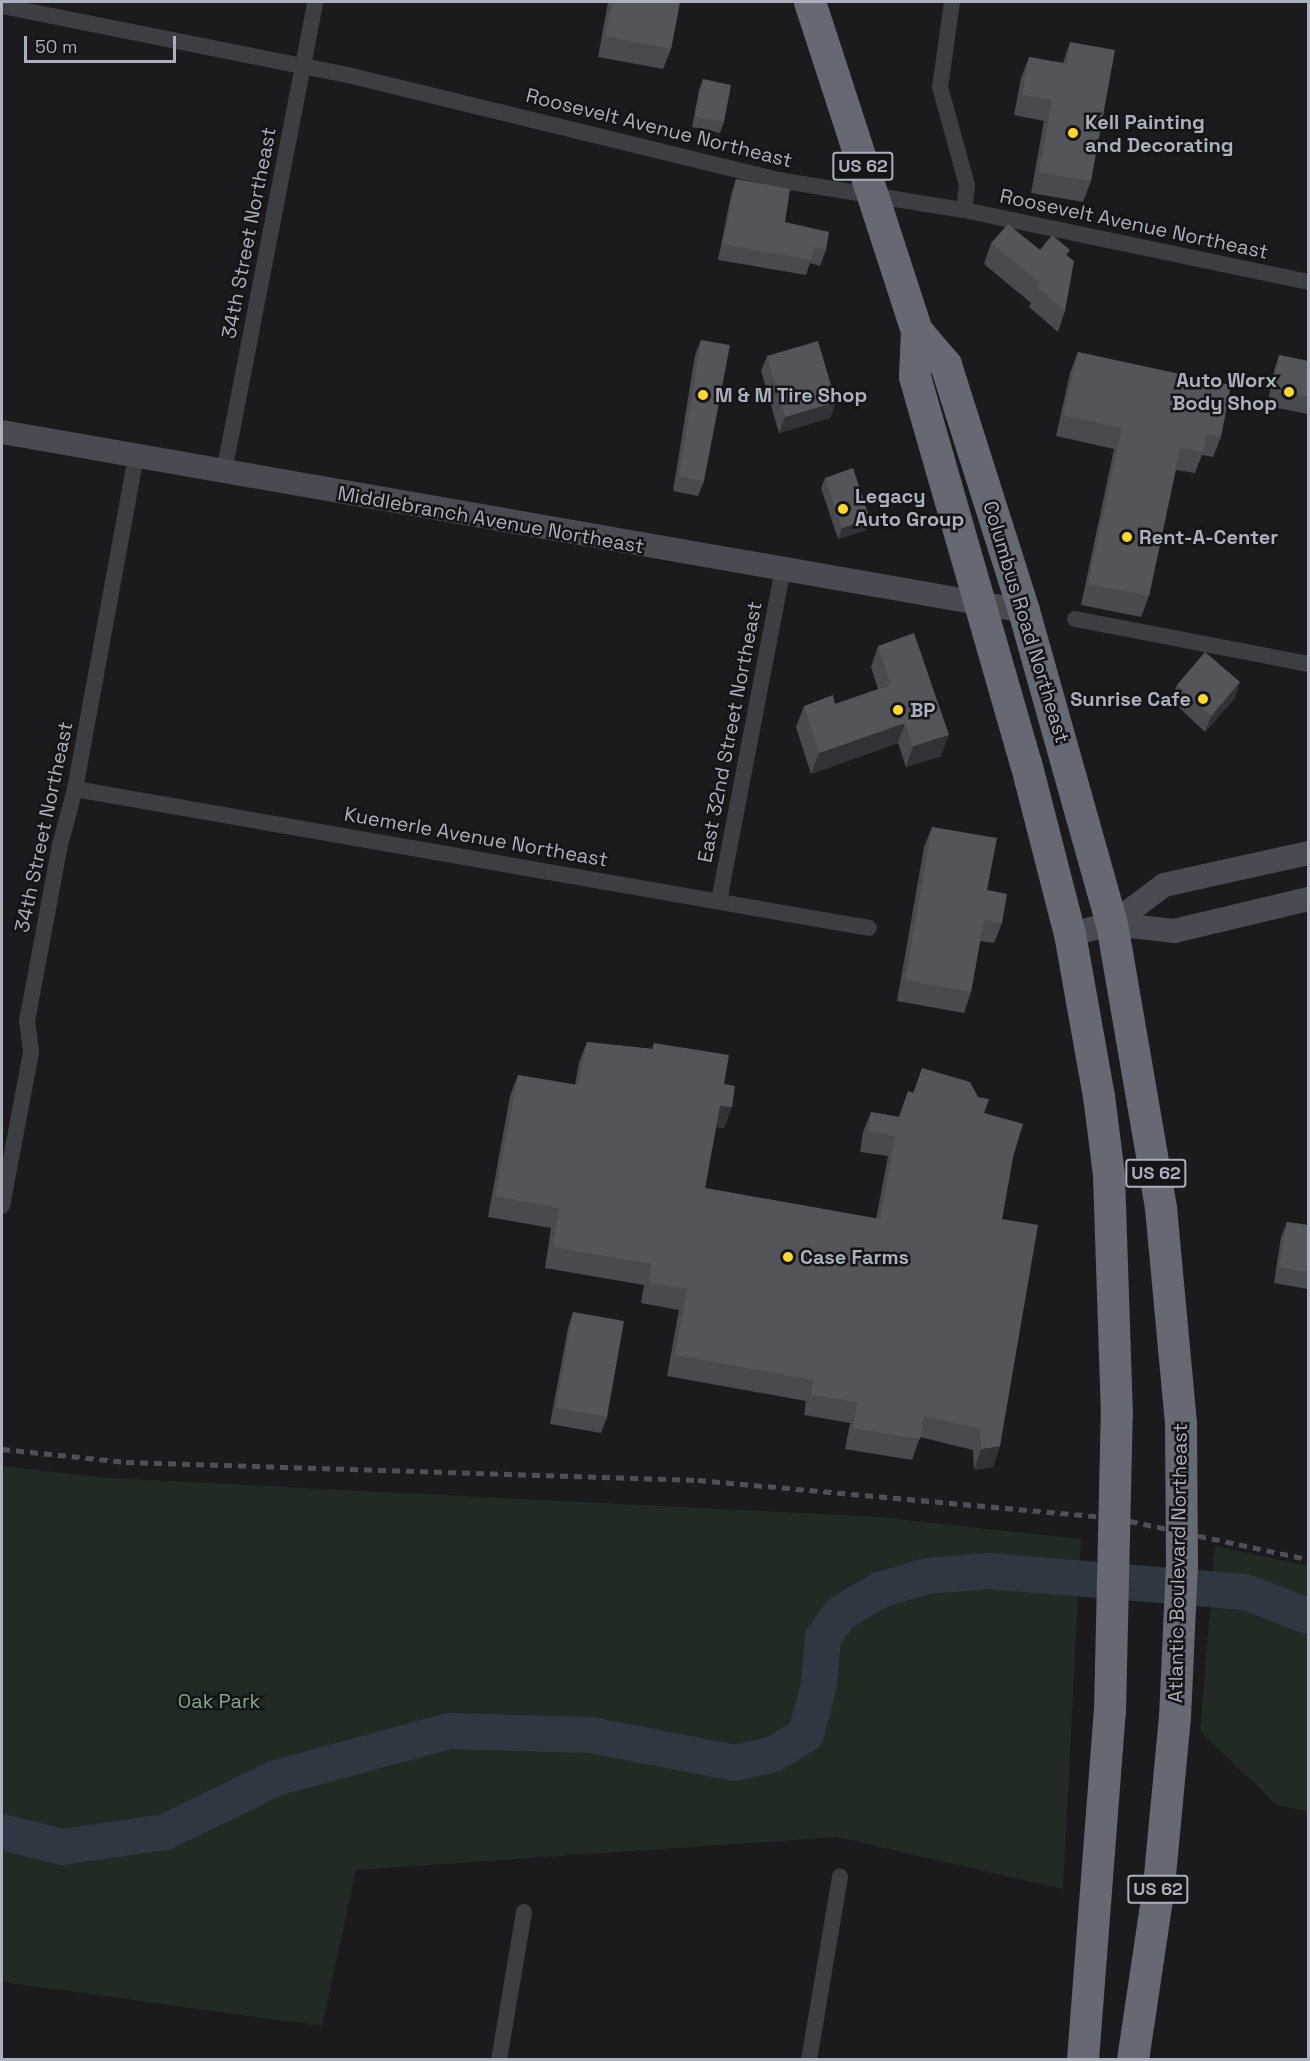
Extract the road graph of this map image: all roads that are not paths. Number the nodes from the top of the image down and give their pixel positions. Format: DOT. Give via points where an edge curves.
graph roads {
  1 [pos="315,2"];
  2 [pos="810,2"];
  3 [pos="952,2"];
  4 [pos="2,6"];
  5 [pos="303,66"];
  6 [pos="872,196"];
  7 [pos="964,210"];
  8 [pos="1308,282"];
  9 [pos="917,331"];
  10 [pos="2,432"];
  11 [pos="136,456"];
  12 [pos="224,472"];
  13 [pos="783,570"];
  14 [pos="981,603"];
  15 [pos="1024,610"];
  16 [pos="1075,620"];
  17 [pos="1308,664"];
  18 [pos="75,789"];
  19 [pos="1308,853"];
  20 [pos="1308,899"];
  21 [pos="719,901"];
  22 [pos="1112,924"];
  23 [pos="869,928"];
  24 [pos="1070,934"];
  25 [pos="2,1206"];
  26 [pos="840,1877"];
  27 [pos="524,1912"];
  28 [pos="499,2060"];
  29 [pos="809,2060"];
  30 [pos="1083,2060"];
  31 [pos="1133,2060"];
  1 -- 5 [label="street, 34th Street Northeast"];
  2 -- 6 [label="highway, Columbus Road Northeast / US 62"];
  3 -- 7 [label="street" via="940,87 967,185"];
  4 -- 5 [label="street, Roosevelt Avenue Northeast"];
  5 -- 6 [label="street, Roosevelt Avenue Northeast" via="674,157"];
  5 -- 12 [label="street, 34th Street Northeast"];
  6 -- 7 [label="street, Roosevelt Avenue Northeast"];
  6 -- 9 [label="highway, Columbus Road Northeast / US 62"];
  7 -- 8 [label="street, Roosevelt Avenue Northeast"];
  9 -- 14 [label="highway, Columbus Road Northeast / US 62" via="915,377"];
  9 -- 15 [label="highway, Columbus Road Northeast / US 62" via="946,365"];
  10 -- 11 [label="street, Middlebranch Avenue Northeast"];
  11 -- 12 [label="street, Middlebranch Avenue Northeast"];
  11 -- 18 [label="street, 34th Street Northeast"];
  12 -- 13 [label="street, Middlebranch Avenue Northeast"];
  13 -- 14 [label="street, Middlebranch Avenue Northeast"];
  13 -- 21 [label="street, East 32nd Street Northeast"];
  14 -- 15 [label="street, Middlebranch Avenue Northeast"];
  14 -- 24 [label="highway, Columbus Road Northeast / US 62"];
  15 -- 22 [label="highway, Columbus Road Northeast / US 62"];
  16 -- 17 [label="street"];
  18 -- 21 [label="street, Kuemerle Avenue Northeast"];
  18 -- 25 [label="street, 34th Street Northeast" via="60,845 27,1021 31,1052"];
  19 -- 22 [label="street" via="1164,885"];
  20 -- 22 [label="street" via="1174,931"];
  21 -- 23 [label="street, Kuemerle Avenue Northeast"];
  22 -- 24 [label="street"];
  22 -- 31 [label="highway, Atlantic Boulevard Northeast / US 62, bridge" via="1161,1208 1181,1424 1182,1554 1175,1718 1159,1886"];
  24 -- 30 [label="highway, US 62, bridge" via="1109,1175 1117,1414 1110,1712"];
  26 -- 29 [label="street"];
  27 -- 28 [label="street"];
}
